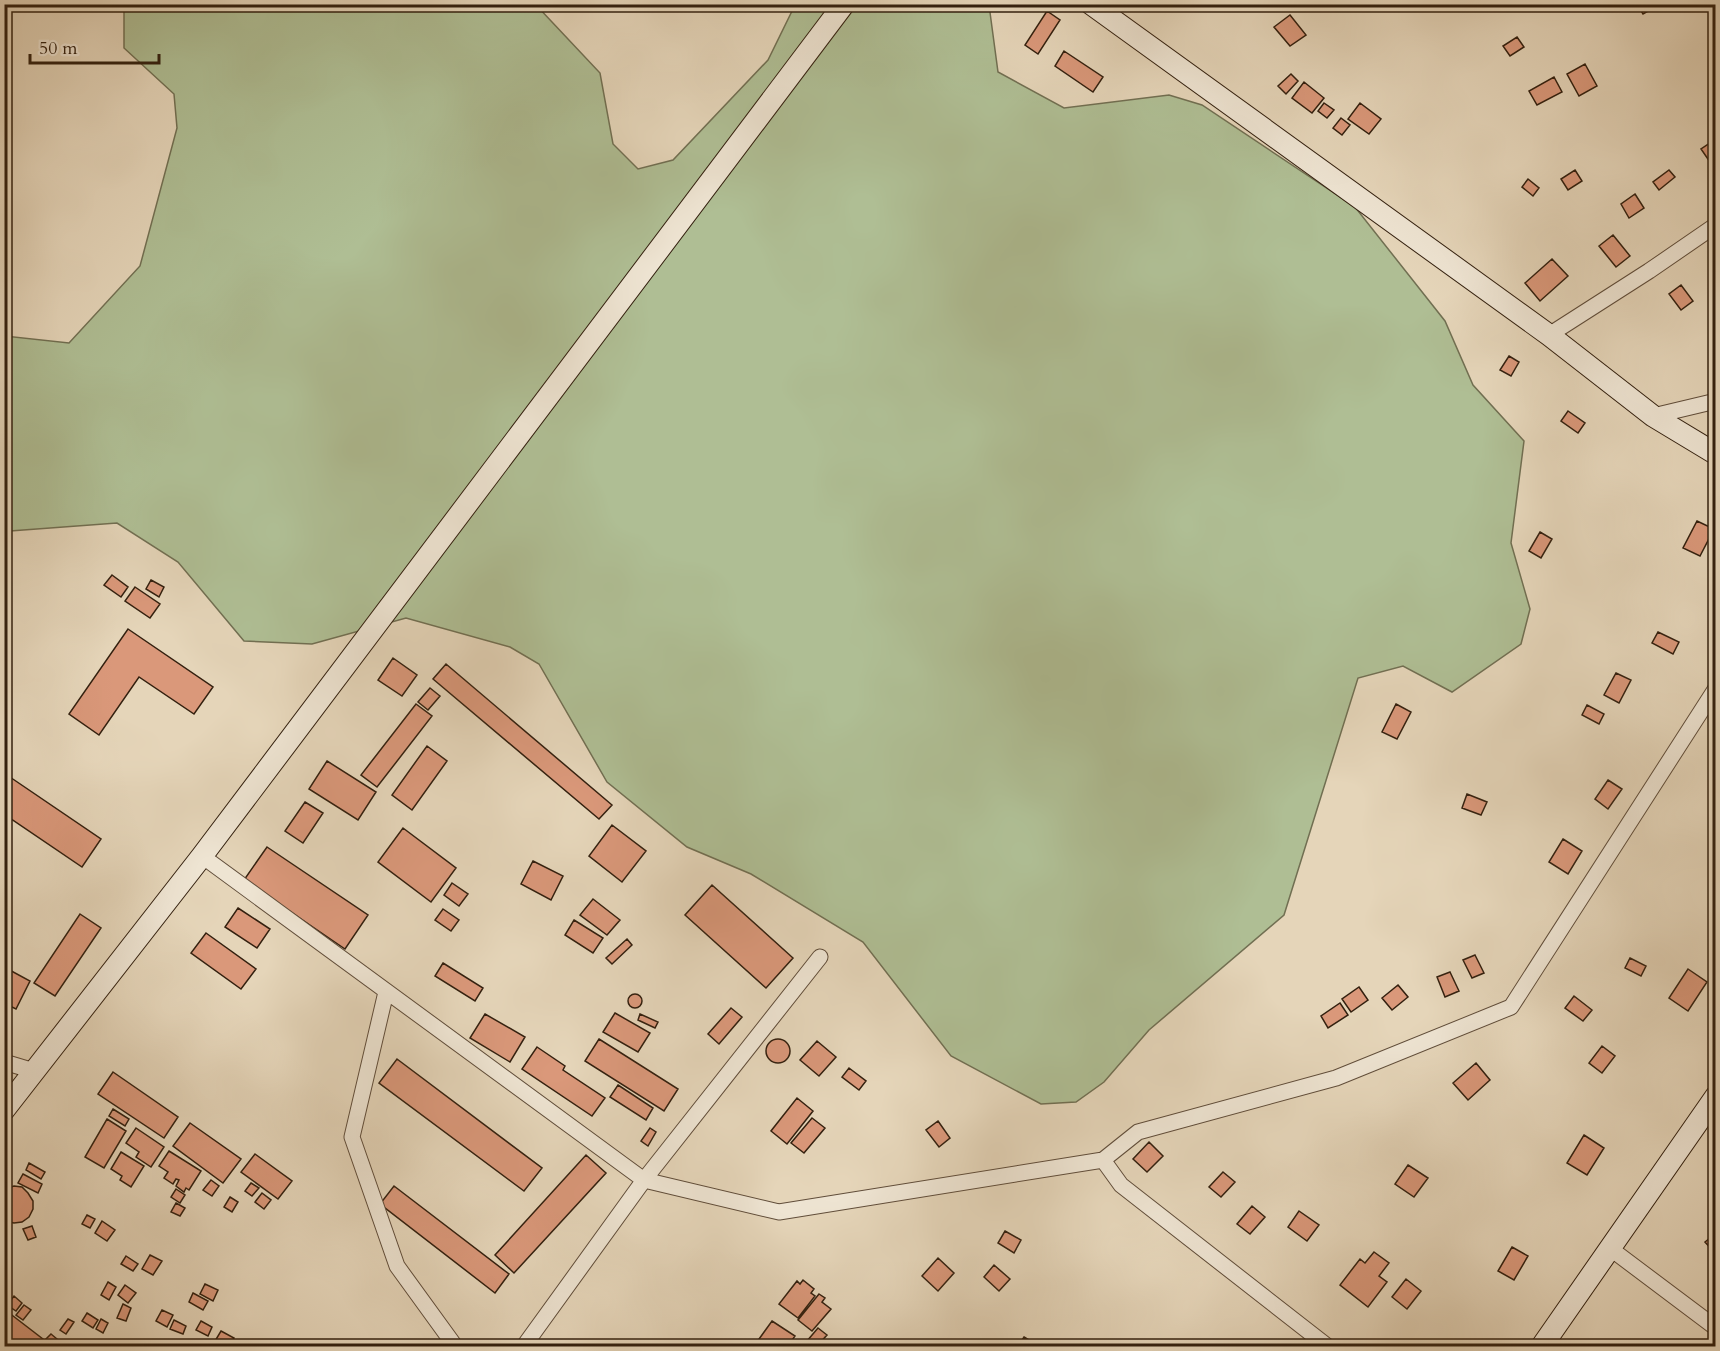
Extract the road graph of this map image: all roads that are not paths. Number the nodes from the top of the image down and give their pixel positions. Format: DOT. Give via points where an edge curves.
graph roads {
  1 [pos="844,4"];
  2 [pos="1091,4"];
  3 [pos="1716,225"];
  4 [pos="1549,335"];
  5 [pos="1716,401"];
  6 [pos="1653,416"];
  7 [pos="1716,454"];
  8 [pos="1716,688"];
  9 [pos="202,856"];
  10 [pos="820,957"];
  11 [pos="386,992"];
  12 [pos="4,1062"];
  13 [pos="34,1071"];
  14 [pos="1716,1096"];
  15 [pos="4,1110"];
  16 [pos="1103,1160"];
  17 [pos="644,1180"];
  18 [pos="1611,1248"];
  19 [pos="1716,1329"];
  20 [pos="454,1347"];
  21 [pos="524,1347"];
  22 [pos="1326,1347"];
  23 [pos="1542,1347"];
  1 -- 9 [label="street"];
  2 -- 4 [label="street"];
  3 -- 4 [label="street"];
  4 -- 6 [label="street"];
  5 -- 6 [label="street"];
  6 -- 7 [label="street"];
  8 -- 16 [label="street" via="1511,1006 1336,1078 1138,1132"];
  9 -- 11 [label="street"];
  9 -- 13 [label="street"];
  10 -- 17 [label="street"];
  11 -- 17 [label="street"];
  11 -- 20 [label="street" via="352,1137 397,1266"];
  12 -- 13 [label="street"];
  13 -- 15 [label="street"];
  14 -- 18 [label="street"];
  16 -- 17 [label="street" via="779,1212"];
  16 -- 22 [label="street" via="1121,1185"];
  17 -- 21 [label="street"];
  18 -- 19 [label="street"];
  18 -- 23 [label="street"];
}
